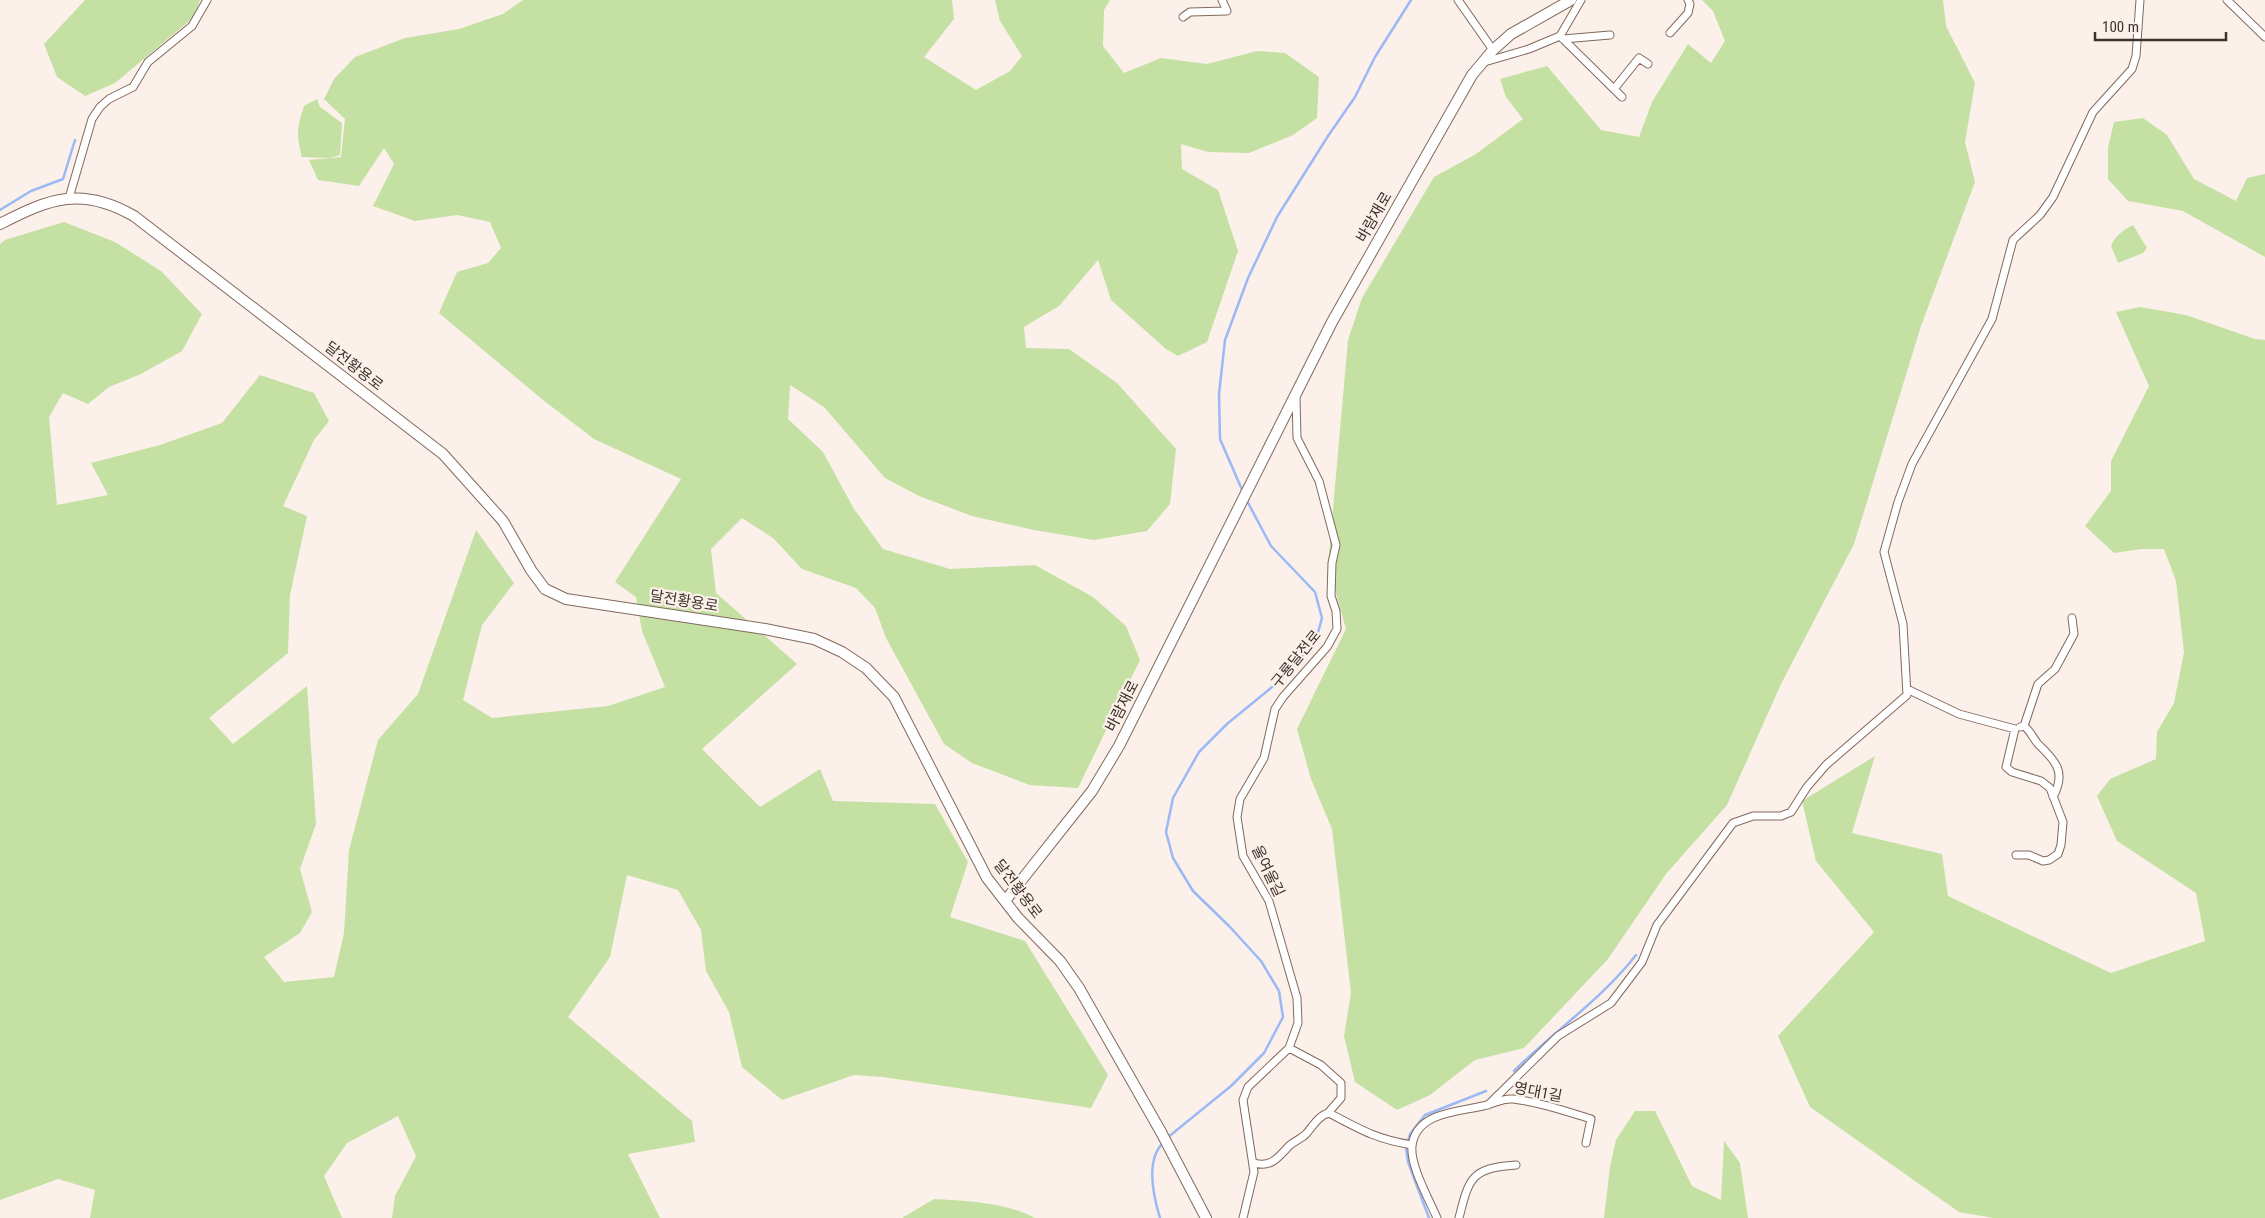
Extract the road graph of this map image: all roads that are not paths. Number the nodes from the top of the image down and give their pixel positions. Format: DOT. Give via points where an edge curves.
graph roads {
  1 [pos="207,0"];
  2 [pos="1222,0"];
  3 [pos="1458,0"];
  4 [pos="1571,0"];
  5 [pos="1581,0"];
  6 [pos="1688,0"];
  7 [pos="2140,0"];
  8 [pos="2227,0"];
  9 [pos="1183,17"];
  10 [pos="1670,33"];
  11 [pos="1610,35"];
  12 [pos="1562,37"];
  13 [pos="2265,37"];
  14 [pos="1493,50"];
  15 [pos="1481,64"];
  16 [pos="1648,64"];
  17 [pos="1614,89"];
  18 [pos="1622,97"];
  19 [pos="69,198"];
  20 [pos="0,224"];
  21 [pos="1296,396"];
  22 [pos="2072,618"];
  23 [pos="1907,689"];
  24 [pos="1275,709"];
  25 [pos="2024,726"];
  26 [pos="2015,728"];
  27 [pos="2053,797"];
  28 [pos="2016,855"];
  29 [pos="1005,901"];
  30 [pos="1289,1048"];
  31 [pos="1488,1105"];
  32 [pos="1328,1113"];
  33 [pos="1586,1143"];
  34 [pos="1412,1145"];
  35 [pos="1254,1163"];
  36 [pos="1516,1165"];
  37 [pos="1206,1218"];
  38 [pos="1243,1218"];
  39 [pos="1437,1218"];
  40 [pos="1459,1218"];
  1 -- 19 [label="street" via="192,26 148,62 134,87 100,107 92,119"];
  2 -- 9 [label="street" via="1227,11 1190,12"];
  3 -- 14 [label="street"];
  4 -- 14 [label="main road, 바람재로" via="1511,34"];
  5 -- 12 [label="street"];
  6 -- 10 [label="street" via="1688,12"];
  7 -- 23 [label="street" via="2132,69 2093,112 2053,198 2013,240 1992,319 1912,464 1898,502 1884,552 1903,624"];
  8 -- 13 [label="street"];
  11 -- 12 [label="street"];
  12 -- 15 [label="street"];
  12 -- 17 [label="street"];
  14 -- 15 [label="main road, 바람재로"];
  15 -- 21 [label="main road, 바람재로" via="1472,74 1332,322"];
  16 -- 17 [label="street" via="1639,58"];
  17 -- 18 [label="street"];
  19 -- 20 [label="main road, 달전황용로" via="37,205"];
  19 -- 29 [label="main road, 달전황용로" via="113,204 134,216 442,454 503,521 545,589 566,599 814,639 866,668 894,696 987,878"];
  21 -- 24 [label="street, 구룡달전로" via="1297,438 1319,481 1336,545 1331,596 1337,629 1327,647"];
  21 -- 29 [label="main road, 바람재로" via="1119,746 1092,791"];
  22 -- 25 [label="street" via="2074,634 2054,669 2038,684"];
  23 -- 26 [label="street" via="1959,714"];
  23 -- 31 [label="street" via="1907,695 1826,765 1791,812 1781,816 1753,816 1733,823 1657,925 1642,962 1611,1003 1558,1036"];
  24 -- 30 [label="street, 울여울길" via="1264,758 1240,799 1237,817 1243,856 1269,901 1298,998 1298,1023"];
  25 -- 26 [label="street"];
  25 -- 27 [label="street" via="2059,768"];
  26 -- 27 [label="street" via="2006,767 2041,781 2050,788"];
  27 -- 28 [label="street" via="2063,822 2058,854 2043,861 2029,854"];
  29 -- 37 [label="main road, 달전황용로" via="1060,961 1079,988"];
  30 -- 32 [label="street" via="1321,1065 1342,1083 1341,1098"];
  30 -- 35 [label="street, 울여울길" via="1248,1087 1243,1100"];
  31 -- 33 [label="street, 영대1길" via="1500,1099 1513,1099 1591,1119"];
  31 -- 34 [label="street, 영대1길" via="1442,1115 1426,1122 1418,1130"];
  32 -- 34 [label="street" via="1371,1135"];
  32 -- 35 [label="street" via="1271,1164"];
  34 -- 39 [label="street" via="1413,1158"];
  35 -- 38 [label="street, 울여울길" via="1252,1186"];
  36 -- 40 [label="street" via="1500,1166 1472,1177"];
}
